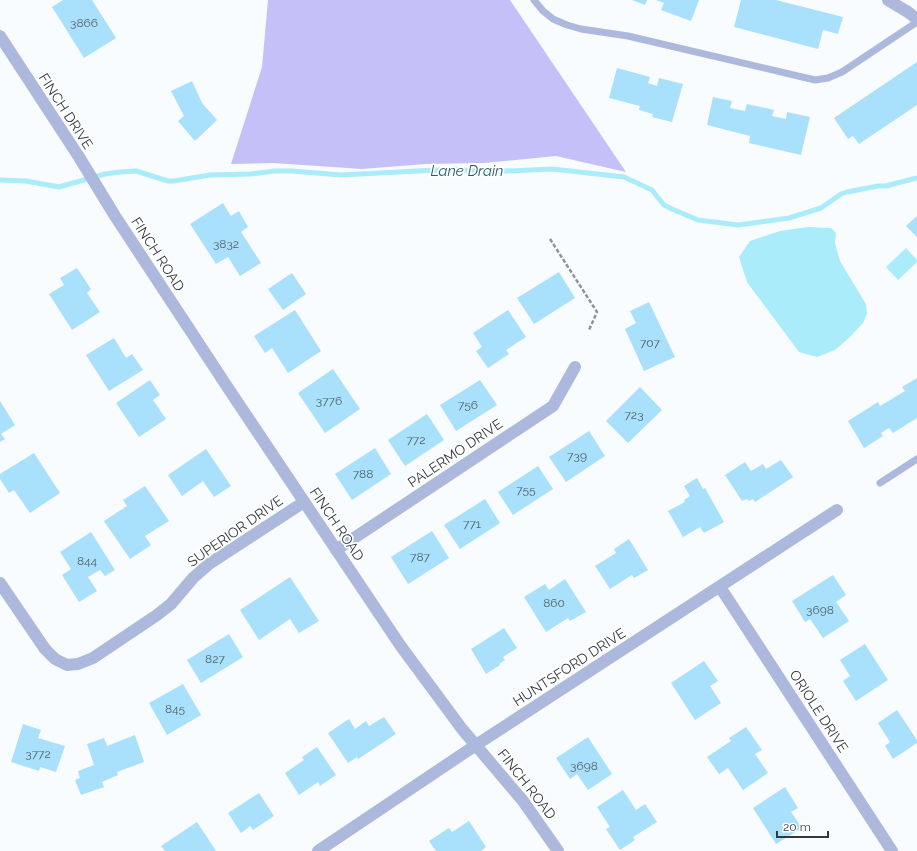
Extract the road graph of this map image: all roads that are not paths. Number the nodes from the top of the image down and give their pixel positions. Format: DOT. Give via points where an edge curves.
graph roads {
  1 [pos="534,0"];
  2 [pos="888,0"];
  3 [pos="917,20"];
  4 [pos="0,36"];
  5 [pos="106,202"];
  6 [pos="575,367"];
  7 [pos="917,459"];
  8 [pos="880,483"];
  9 [pos="304,502"];
  10 [pos="837,510"];
  11 [pos="336,550"];
  12 [pos="0,583"];
  13 [pos="720,587"];
  14 [pos="476,745"];
  15 [pos="318,851"];
  16 [pos="558,851"];
  17 [pos="892,851"];
  1 -- 3 [label="lane" via="553,19 567,25 628,36 815,80 842,72"];
  2 -- 3 [label="street"];
  4 -- 5 [label="street, FINCH DRIVE"];
  5 -- 9 [label="street, FINCH ROAD"];
  6 -- 11 [label="street, PALERMO DRIVE" via="553,406"];
  7 -- 8 [label="lane"];
  9 -- 11 [label="street, FINCH ROAD"];
  9 -- 12 [label="street, SUPERIOR DRIVE" via="209,564 171,604 156,615 93,658 78,664 67,665 55,659 45,649"];
  10 -- 13 [label="street, HUNTSFORD DRIVE"];
  11 -- 14 [label="street, FINCH ROAD" via="400,645"];
  13 -- 14 [label="street, HUNTSFORD DRIVE"];
  13 -- 17 [label="street, ORIOLE DRIVE"];
  14 -- 15 [label="street, HUNTSFORD DRIVE"];
  14 -- 16 [label="street, FINCH ROAD" via="523,801"];
}
